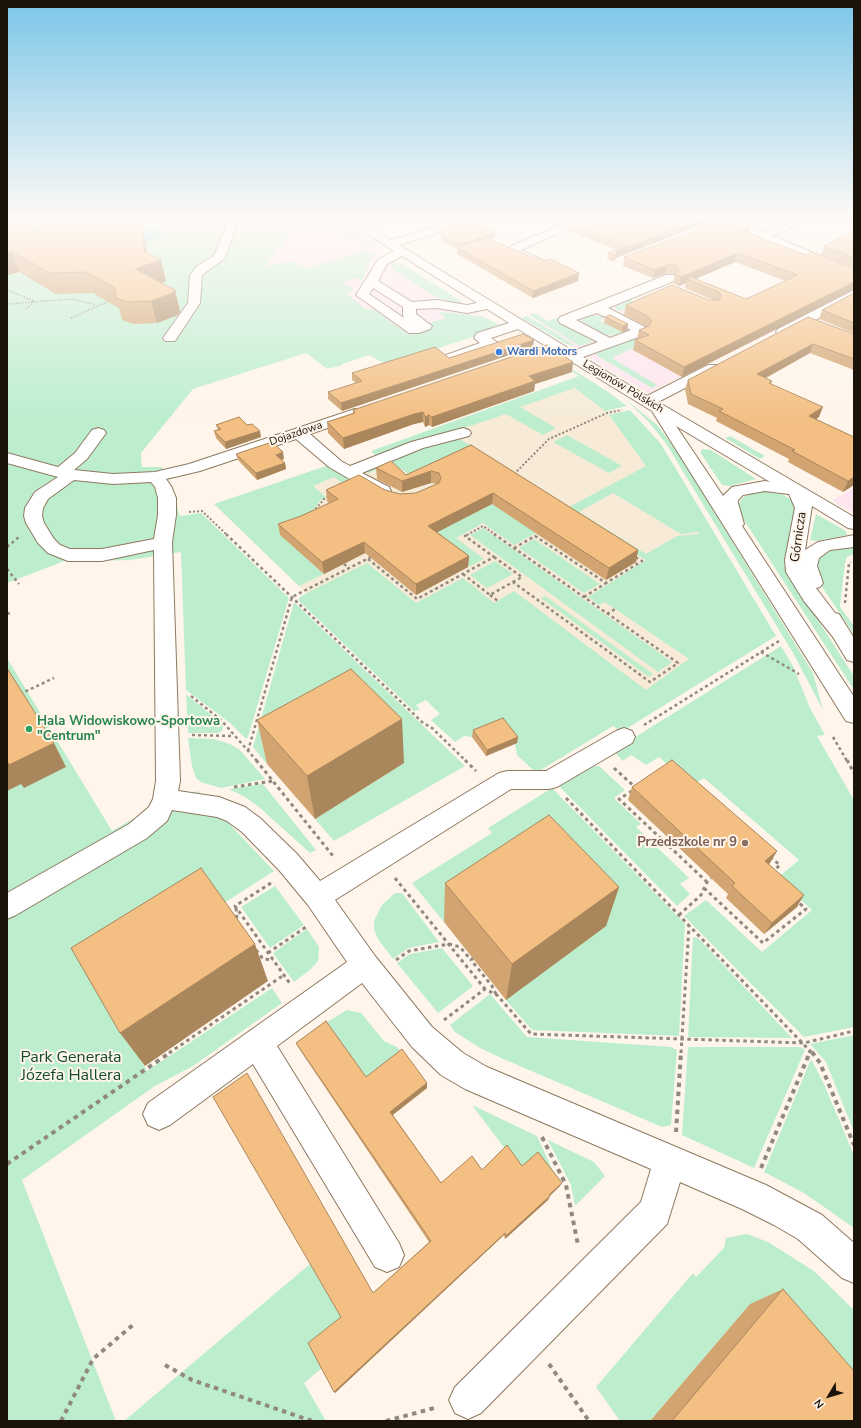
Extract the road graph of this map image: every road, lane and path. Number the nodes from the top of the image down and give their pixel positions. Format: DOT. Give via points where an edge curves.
graph roads {
  1 [pos="195,288"];
  2 [pos="367,288"];
  3 [pos="380,288"];
  4 [pos="460,288"];
  5 [pos="654,288"];
  6 [pos="7,290"];
  7 [pos="854,294"];
  8 [pos="34,301"];
  9 [pos="109,301"];
  10 [pos="7,304"];
  11 [pos="96,305"];
  12 [pos="488,305"];
  13 [pos="410,306"];
  14 [pos="598,308"];
  15 [pos="25,310"];
  16 [pos="71,318"];
  17 [pos="805,320"];
  18 [pos="519,324"];
  19 [pos="819,326"];
  20 [pos="170,338"];
  21 [pos="771,338"];
  22 [pos="609,343"];
  23 [pos="555,346"];
  24 [pos="536,352"];
  25 [pos="573,356"];
  26 [pos="451,358"];
  27 [pos="724,363"];
  28 [pos="652,405"];
  29 [pos="366,410"];
  30 [pos="618,411"];
  31 [pos="98,433"];
  32 [pos="299,433"];
  33 [pos="463,433"];
  34 [pos="7,458"];
  35 [pos="349,472"];
  36 [pos="67,473"];
  37 [pos="155,478"];
  38 [pos="511,478"];
  39 [pos="796,490"];
  40 [pos="331,496"];
  41 [pos="396,498"];
  42 [pos="199,511"];
  43 [pos="309,517"];
  44 [pos="854,524"];
  45 [pos="24,533"];
  46 [pos="739,535"];
  47 [pos="854,541"];
  48 [pos="164,542"];
  49 [pos="7,547"];
  50 [pos="514,548"];
  51 [pos="629,553"];
  52 [pos="374,555"];
  53 [pos="494,557"];
  54 [pos="368,558"];
  55 [pos="849,563"];
  56 [pos="344,564"];
  57 [pos="349,568"];
  58 [pos="7,569"];
  59 [pos="463,574"];
  60 [pos="451,577"];
  61 [pos="454,579"];
  62 [pos="513,582"];
  63 [pos="606,583"];
  64 [pos="19,584"];
  65 [pos="490,595"];
  66 [pos="292,596"];
  67 [pos="584,597"];
  68 [pos="498,600"];
  69 [pos="845,602"];
  70 [pos="615,609"];
  71 [pos="10,613"];
  72 [pos="7,614"];
  73 [pos="607,614"];
  74 [pos="839,632"];
  75 [pos="781,639"];
  76 [pos="761,652"];
  77 [pos="854,655"];
  78 [pos="801,676"];
  79 [pos="54,678"];
  80 [pos="167,693"];
  81 [pos="17,695"];
  82 [pos="854,715"];
  83 [pos="233,736"];
  84 [pos="624,737"];
  85 [pos="168,738"];
  86 [pos="833,738"];
  87 [pos="248,751"];
  88 [pos="612,767"];
  89 [pos="854,773"];
  90 [pos="549,780"];
  91 [pos="639,785"];
  92 [pos="494,788"];
  93 [pos="636,788"];
  94 [pos="165,799"];
  95 [pos="768,855"];
  96 [pos="380,859"];
  97 [pos="294,869"];
  98 [pos="768,875"];
  99 [pos="350,877"];
  100 [pos="711,878"];
  101 [pos="707,882"];
  102 [pos="704,888"];
  103 [pos="795,899"];
  104 [pos="323,905"];
  105 [pos="236,906"];
  106 [pos="7,907"];
  107 [pos="679,915"];
  108 [pos="689,925"];
  109 [pos="241,928"];
  110 [pos="252,944"];
  111 [pos="448,944"];
  112 [pos="268,953"];
  113 [pos="398,958"];
  114 [pos="273,960"];
  115 [pos="365,965"];
  116 [pos="284,975"];
  117 [pos="485,989"];
  118 [pos="497,995"];
  119 [pos="306,1007"];
  120 [pos="448,1017"];
  121 [pos="854,1031"];
  122 [pos="683,1040"];
  123 [pos="257,1042"];
  124 [pos="804,1043"];
  125 [pos="810,1050"];
  126 [pos="523,1098"];
  127 [pos="159,1114"];
  128 [pos="854,1145"];
  129 [pos="673,1147"];
  130 [pos="7,1164"];
  131 [pos="761,1170"];
  132 [pos="387,1255"];
  133 [pos="854,1266"];
  134 [pos="586,1281"];
  135 [pos="134,1324"];
  136 [pos="530,1337"];
  137 [pos="165,1365"];
  138 [pos="468,1400"];
  139 [pos="61,1421"];
  140 [pos="312,1421"];
  141 [pos="386,1421"];
  142 [pos="589,1421"];
  1 -- 20 [label="street" via="194,303"];
  2 -- 13 [label="street" via="362,295 414,330 425,326 409,315"];
  3 -- 13 [label="street"];
  4 -- 12 [label="street, Legionów Polskich"];
  5 -- 14 [label="street"];
  6 -- 8 [label="path"];
  7 -- 17 [label="street"];
  8 -- 10 [label="path"];
  8 -- 11 [label="path" via="73,299"];
  8 -- 15 [label="path"];
  9 -- 11 [label="path"];
  11 -- 16 [label="path"];
  12 -- 13 [label="street" via="467,309 437,304"];
  12 -- 18 [label="street, Legionów Polskich"];
  14 -- 22 [label="street" via="642,331"];
  14 -- 22 [label="street" via="565,320"];
  17 -- 19 [label="street"];
  17 -- 21 [label="street"];
  18 -- 23 [label="street, Legionów Polskich"];
  18 -- 26 [label="street" via="482,336 481,338 491,343"];
  22 -- 25 [label="street"];
  23 -- 24 [label="street"];
  23 -- 25 [label="street, Legionów Polskich"];
  25 -- 28 [label="street, Legionów Polskich"];
  27 -- 28 [label="street"];
  28 -- 39 [label="street, Legionów Polskich"];
  28 -- 46 [label="street"];
  29 -- 32 [label="street, Dojazdowa"];
  30 -- 38 [label="path" via="607,413 549,439"];
  31 -- 36 [label="street"];
  32 -- 35 [label="street" via="335,464"];
  32 -- 37 [label="street, Dojazdowa" via="194,468"];
  33 -- 35 [label="street" via="417,444"];
  34 -- 36 [label="street, Dojazdowa"];
  35 -- 41 [label="street"];
  36 -- 37 [label="street, Dojazdowa" via="113,479"];
  36 -- 48 [label="street" via="41,496 34,508 33,516 38,529 54,549 68,555 102,555"];
  37 -- 48 [label="street" via="163,486 166,498"];
  39 -- 44 [label="street, Legionów Polskich"];
  39 -- 46 [label="street" via="774,486 756,487 734,495 728,503"];
  39 -- 74 [label="street, Górnicza" via="804,508 794,560 795,572"];
  40 -- 43 [label="path" via="324,499"];
  42 -- 66 [label="path" via="202,511"];
  45 -- 49 [label="path"];
  46 -- 82 [label="street"];
  47 -- 74 [label="street, Górnicza" via="824,546 814,552 808,561 808,573"];
  48 -- 80 [label="street"];
  50 -- 53 [label="path" via="483,526 465,536"];
  50 -- 63 [label="path" via="535,536"];
  50 -- 67 [label="path"];
  51 -- 63 [label="path" via="642,561"];
  52 -- 54 [label="path"];
  53 -- 59 [label="path"];
  53 -- 62 [label="path" via="522,577"];
  54 -- 57 [label="path"];
  54 -- 61 [label="path" via="417,599"];
  55 -- 69 [label="path"];
  56 -- 57 [label="path"];
  57 -- 66 [label="path"];
  58 -- 64 [label="path"];
  59 -- 61 [label="path"];
  59 -- 65 [label="path"];
  60 -- 61 [label="path"];
  62 -- 65 [label="path"];
  62 -- 73 [label="path" via="650,682 678,663"];
  63 -- 67 [label="path"];
  65 -- 68 [label="path"];
  66 -- 87 [label="path"];
  66 -- 92 [label="path"];
  67 -- 73 [label="path"];
  70 -- 73 [label="path"];
  71 -- 72 [label="path"];
  74 -- 77 [label="street, Górnicza"];
  75 -- 76 [label="path"];
  76 -- 78 [label="path"];
  76 -- 84 [label="path"];
  79 -- 81 [label="path"];
  80 -- 83 [label="path" via="184,691 221,720"];
  80 -- 85 [label="street"];
  83 -- 85 [label="path" via="184,735"];
  83 -- 87 [label="path"];
  84 -- 90 [label="street"];
  85 -- 94 [label="street" via="168,781"];
  86 -- 89 [label="path"];
  87 -- 99 [label="path"];
  88 -- 93 [label="path"];
  90 -- 92 [label="street" via="507,780"];
  90 -- 107 [label="path"];
  91 -- 93 [label="path"];
  92 -- 96 [label="street"];
  93 -- 101 [label="path" via="619,799"];
  94 -- 97 [label="street" via="219,807 236,814 251,825"];
  94 -- 106 [label="street" via="158,814 138,831"];
  95 -- 98 [label="path" via="780,865"];
  96 -- 99 [label="street"];
  96 -- 111 [label="path"];
  97 -- 104 [label="street"];
  97 -- 105 [label="path"];
  99 -- 104 [label="street"];
  100 -- 101 [label="path"];
  101 -- 102 [label="path"];
  102 -- 103 [label="path" via="763,943 806,909"];
  102 -- 107 [label="path" via="701,895"];
  104 -- 112 [label="path"];
  104 -- 115 [label="street"];
  105 -- 109 [label="path" via="237,923"];
  105 -- 112 [label="path"];
  107 -- 108 [label="path"];
  108 -- 122 [label="path"];
  108 -- 124 [label="path"];
  110 -- 114 [label="path" via="263,959"];
  111 -- 113 [label="path" via="409,951"];
  111 -- 117 [label="path"];
  111 -- 118 [label="path" via="460,947 472,959"];
  112 -- 114 [label="path"];
  114 -- 116 [label="path"];
  115 -- 119 [label="street"];
  115 -- 126 [label="street" via="435,1050 476,1078"];
  116 -- 119 [label="path"];
  116 -- 130 [label="path"];
  117 -- 118 [label="path"];
  117 -- 120 [label="path"];
  118 -- 122 [label="path" via="531,1034"];
  119 -- 123 [label="street"];
  121 -- 124 [label="path"];
  122 -- 124 [label="path"];
  122 -- 129 [label="path"];
  123 -- 127 [label="street"];
  123 -- 132 [label="street"];
  124 -- 125 [label="path"];
  125 -- 128 [label="path" via="820,1063"];
  125 -- 131 [label="path"];
  126 -- 129 [label="street"];
  126 -- 134 [label="path" via="566,1185"];
  129 -- 133 [label="street" via="754,1197 810,1227"];
  129 -- 134 [label="street" via="655,1212"];
  134 -- 136 [label="street"];
  135 -- 139 [label="path" via="93,1359"];
  136 -- 138 [label="street"];
  136 -- 142 [label="path"];
  137 -- 140 [label="path" via="192,1380"];
  138 -- 141 [label="path"];
}
